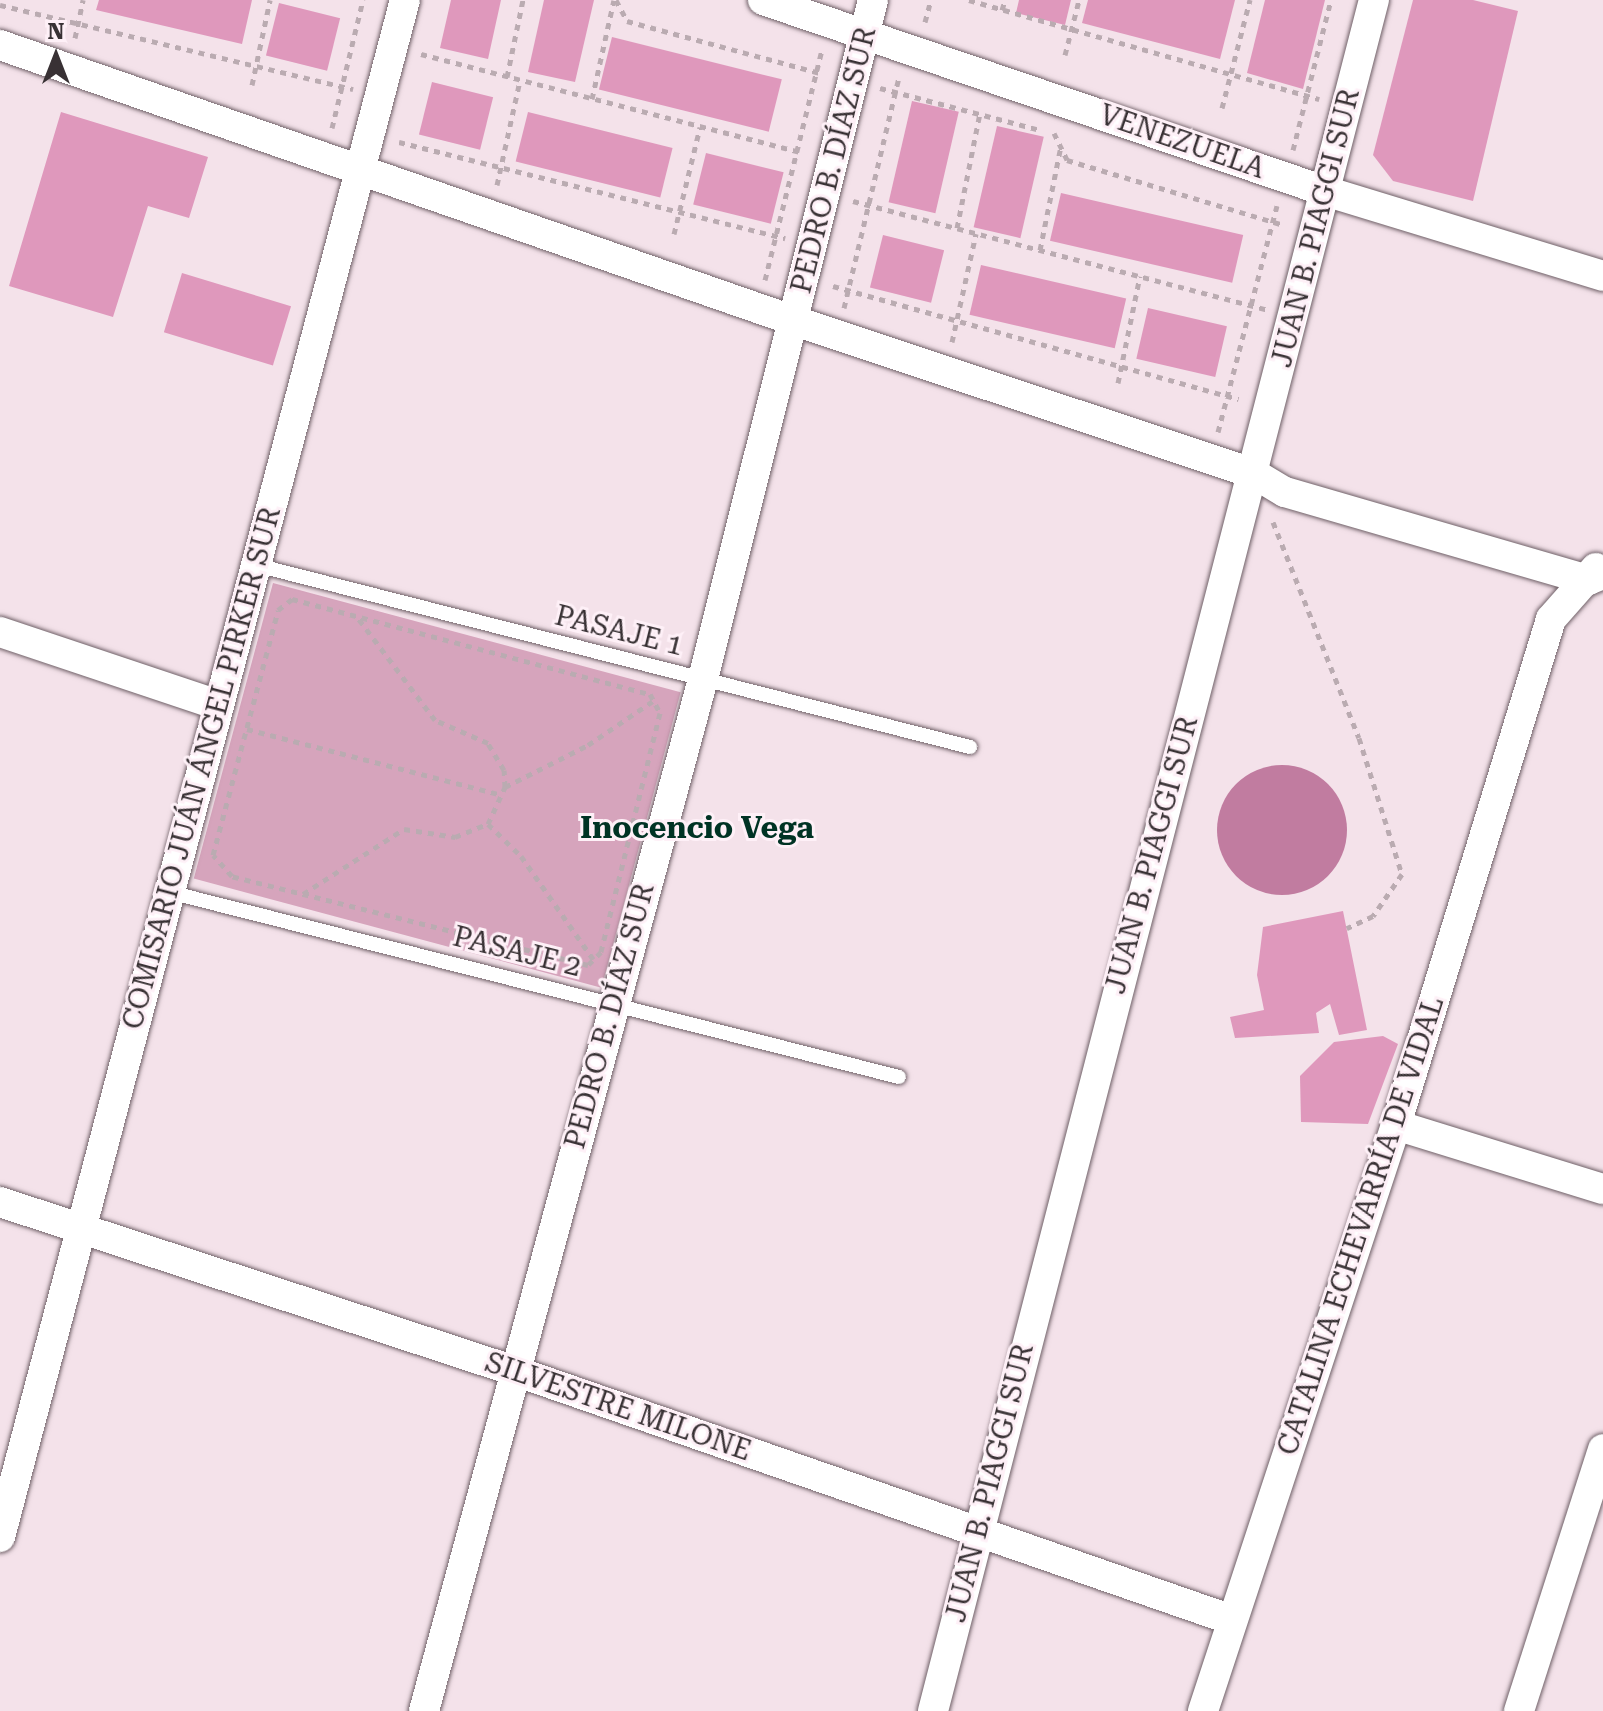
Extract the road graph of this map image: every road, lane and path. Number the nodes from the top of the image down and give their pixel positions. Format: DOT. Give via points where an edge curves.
graph roads {
  1 [pos="83,0"];
  2 [pos="270,0"];
  3 [pos="363,0"];
  4 [pos="405,0"];
  5 [pos="523,0"];
  6 [pos="615,0"];
  7 [pos="763,0"];
  8 [pos="873,0"];
  9 [pos="969,0"];
  10 [pos="1005,0"];
  11 [pos="1079,0"];
  12 [pos="1250,0"];
  13 [pos="1331,0"];
  14 [pos="1374,0"];
  15 [pos="0,5"];
  16 [pos="1002,10"];
  17 [pos="829,22"];
  18 [pos="78,23"];
  19 [pos="1071,29"];
  20 [pos="864,34"];
  21 [pos="0,45"];
  22 [pos="393,47"];
  23 [pos="906,49"];
  24 [pos="1065,55"];
  25 [pos="256,66"];
  26 [pos="67,68"];
  27 [pos="816,72"];
  28 [pos="1231,74"];
  29 [pos="988,76"];
  30 [pos="507,77"];
  31 [pos="520,80"];
  32 [pos="852,82"];
  33 [pos="252,85"];
  34 [pos="342,87"];
  35 [pos="895,92"];
  36 [pos="380,96"];
  37 [pos="1308,96"];
  38 [pos="592,99"];
  39 [pos="1222,108"];
  40 [pos="980,114"];
  41 [pos="700,127"];
  42 [pos="371,135"];
  43 [pos="1061,145"];
  44 [pos="325,157"];
  45 [pos="833,161"];
  46 [pos="500,166"];
  47 [pos="362,170"];
  48 [pos="1285,178"];
  49 [pos="1325,191"];
  50 [pos="825,194"];
  51 [pos="868,205"];
  52 [pos="679,212"];
  53 [pos="490,214"];
  54 [pos="1273,222"];
  55 [pos="957,228"];
  56 [pos="674,234"];
  57 [pos="976,234"];
  58 [pos="1314,234"];
  59 [pos="813,244"];
  60 [pos="1040,250"];
  61 [pos="1140,276"];
  62 [pos="1603,276"];
  63 [pos="805,279"];
  64 [pos="848,291"];
  65 [pos="1252,305"];
  66 [pos="758,308"];
  67 [pos="1293,316"];
  68 [pos="795,321"];
  69 [pos="957,321"];
  70 [pos="839,335"];
  71 [pos="1121,367"];
  72 [pos="946,371"];
  73 [pos="1118,383"];
  74 [pos="1227,396"];
  75 [pos="1270,408"];
  76 [pos="1212,459"];
  77 [pos="1253,473"];
  78 [pos="256,565"];
  79 [pos="1598,571"];
  80 [pos="356,617"];
  81 [pos="0,632"];
  82 [pos="703,679"];
  83 [pos="653,701"];
  84 [pos="218,705"];
  85 [pos="247,729"];
  86 [pos="970,747"];
  87 [pos="505,787"];
  88 [pos="502,795"];
  89 [pos="488,824"];
  90 [pos="169,892"];
  91 [pos="303,894"];
  92 [pos="1347,928"];
  93 [pos="593,959"];
  94 [pos="613,1003"];
  95 [pos="899,1077"];
  96 [pos="1396,1125"];
  97 [pos="1603,1189"];
  98 [pos="0,1202"];
  99 [pos="80,1229"];
  100 [pos="515,1371"];
  101 [pos="1603,1449"];
  102 [pos="977,1530"];
  103 [pos="0,1537"];
  104 [pos="1232,1620"];
  105 [pos="424,1711"];
  106 [pos="933,1711"];
  107 [pos="1203,1711"];
  108 [pos="1519,1711"];
  1 -- 18 [label="path"];
  2 -- 25 [label="path"];
  3 -- 34 [label="path"];
  4 -- 22 [label="street, COMISARIO JUÁN ÁNGEL PIRKER SUR"];
  5 -- 30 [label="path"];
  6 -- 27 [label="path" via="627,21"];
  6 -- 38 [label="path"];
  7 -- 17 [label="street, VENEZUELA"];
  8 -- 20 [label="street, PEDRO B. DÍAZ SUR"];
  9 -- 16 [label="path"];
  10 -- 16 [label="path"];
  11 -- 19 [label="path"];
  12 -- 28 [label="path"];
  13 -- 37 [label="path"];
  14 -- 49 [label="street, JUAN B. PIAGGI SUR"];
  15 -- 18 [label="path"];
  16 -- 19 [label="path"];
  17 -- 20 [label="street, VENEZUELA"];
  17 -- 27 [label="path"];
  18 -- 25 [label="path"];
  18 -- 26 [label="path"];
  19 -- 24 [label="path"];
  19 -- 28 [label="path"];
  20 -- 23 [label="street, VENEZUELA"];
  20 -- 32 [label="street, PEDRO B. DÍAZ SUR"];
  21 -- 26 [label="street"];
  22 -- 30 [label="path"];
  22 -- 36 [label="street, COMISARIO JUÁN ÁNGEL PIRKER SUR"];
  23 -- 29 [label="street, VENEZUELA"];
  23 -- 35 [label="path"];
  25 -- 33 [label="path"];
  25 -- 34 [label="path"];
  26 -- 44 [label="street"];
  27 -- 32 [label="path"];
  27 -- 66 [label="path"];
  28 -- 37 [label="path"];
  28 -- 39 [label="path"];
  29 -- 40 [label="path"];
  29 -- 48 [label="street, VENEZUELA"];
  30 -- 31 [label="path"];
  31 -- 38 [label="path"];
  31 -- 46 [label="path"];
  32 -- 35 [label="path"];
  32 -- 45 [label="street, PEDRO B. DÍAZ SUR"];
  34 -- 36 [label="path"];
  34 -- 44 [label="path"];
  35 -- 40 [label="path"];
  35 -- 51 [label="path"];
  36 -- 42 [label="street, COMISARIO JUÁN ÁNGEL PIRKER SUR"];
  37 -- 48 [label="path"];
  38 -- 41 [label="path"];
  40 -- 43 [label="path" via="1057,134"];
  40 -- 55 [label="path"];
  41 -- 45 [label="path"];
  41 -- 52 [label="path"];
  42 -- 46 [label="path"];
  42 -- 47 [label="street, COMISARIO JUÁN ÁNGEL PIRKER SUR"];
  43 -- 54 [label="path" via="1067,160"];
  43 -- 60 [label="path"];
  44 -- 47 [label="street"];
  45 -- 50 [label="street, PEDRO B. DÍAZ SUR"];
  46 -- 52 [label="path"];
  46 -- 53 [label="path"];
  47 -- 53 [label="street"];
  47 -- 78 [label="street, COMISARIO JUÁN ÁNGEL PIRKER SUR"];
  48 -- 49 [label="street, VENEZUELA"];
  48 -- 54 [label="path"];
  49 -- 58 [label="street, JUAN B. PIAGGI SUR"];
  49 -- 62 [label="street, VENEZUELA"];
  50 -- 51 [label="path"];
  50 -- 59 [label="street, PEDRO B. DÍAZ SUR"];
  51 -- 55 [label="path"];
  51 -- 64 [label="path"];
  52 -- 56 [label="path"];
  52 -- 59 [label="path"];
  53 -- 66 [label="street"];
  54 -- 58 [label="path"];
  54 -- 65 [label="path"];
  55 -- 57 [label="path"];
  57 -- 60 [label="path"];
  57 -- 69 [label="path"];
  58 -- 67 [label="street, JUAN B. PIAGGI SUR"];
  59 -- 63 [label="street, PEDRO B. DÍAZ SUR"];
  60 -- 61 [label="path"];
  61 -- 65 [label="path"];
  61 -- 71 [label="path"];
  63 -- 64 [label="path"];
  63 -- 68 [label="street, PEDRO B. DÍAZ SUR"];
  64 -- 69 [label="path"];
  64 -- 70 [label="path"];
  65 -- 67 [label="path"];
  65 -- 74 [label="path"];
  66 -- 68 [label="street"];
  67 -- 75 [label="street, JUAN B. PIAGGI SUR"];
  68 -- 70 [label="street"];
  68 -- 82 [label="street, PEDRO B. DÍAZ SUR"];
  69 -- 71 [label="path"];
  69 -- 72 [label="path"];
  70 -- 72 [label="street"];
  71 -- 73 [label="path"];
  71 -- 74 [label="path"];
  72 -- 76 [label="street"];
  74 -- 75 [label="path"];
  74 -- 76 [label="path"];
  75 -- 77 [label="street, JUAN B. PIAGGI SUR"];
  76 -- 77 [label="street"];
  77 -- 79 [label="street" via="1285,492"];
  77 -- 92 [label="path" via="1359,738 1402,874 1373,916"];
  77 -- 102 [label="street, JUAN B. PIAGGI SUR"];
  78 -- 82 [label="lane, PASAJE 1"];
  78 -- 84 [label="street, COMISARIO JUÁN ÁNGEL PIRKER SUR"];
  79 -- 96 [label="street, CATALINA ECHEVARRÍA DE VIDAL" via="1551,619"];
  80 -- 83 [label="path" via="650,694"];
  80 -- 85 [label="path" via="292,599 278,610"];
  80 -- 87 [label="path" via="435,720 488,743 504,770"];
  81 -- 84 [label="street"];
  82 -- 86 [label="lane, PASAJE 1"];
  82 -- 94 [label="street, PEDRO B. DÍAZ SUR"];
  83 -- 87 [label="path" via="588,745"];
  83 -- 93 [label="path" via="660,713 601,952"];
  84 -- 90 [label="street, COMISARIO JUÁN ÁNGEL PIRKER SUR"];
  85 -- 88 [label="path"];
  85 -- 91 [label="path" via="213,855 232,876"];
  87 -- 88 [label="path"];
  88 -- 89 [label="path"];
  89 -- 91 [label="path" via="455,837 404,829"];
  89 -- 93 [label="path" via="521,856"];
  90 -- 94 [label="lane, PASAJE 2"];
  90 -- 99 [label="street, COMISARIO JUÁN ÁNGEL PIRKER SUR"];
  91 -- 93 [label="path" via="588,965"];
  94 -- 95 [label="lane, PASAJE 2"];
  94 -- 100 [label="street, PEDRO B. DÍAZ SUR"];
  96 -- 97 [label="street"];
  96 -- 104 [label="street, CATALINA ECHEVARRÍA DE VIDAL"];
  98 -- 99 [label="street, SILVESTRE MILONE"];
  99 -- 100 [label="street, SILVESTRE MILONE"];
  99 -- 103 [label="street, COMISARIO JUÁN ÁNGEL PIRKER SUR"];
  100 -- 102 [label="street, SILVESTRE MILONE"];
  100 -- 105 [label="street, PEDRO B. DÍAZ SUR"];
  101 -- 108 [label="street"];
  102 -- 104 [label="street, SILVESTRE MILONE"];
  102 -- 106 [label="street, JUAN B. PIAGGI SUR"];
  104 -- 107 [label="street, CATALINA ECHEVARRÍA DE VIDAL"];
}
